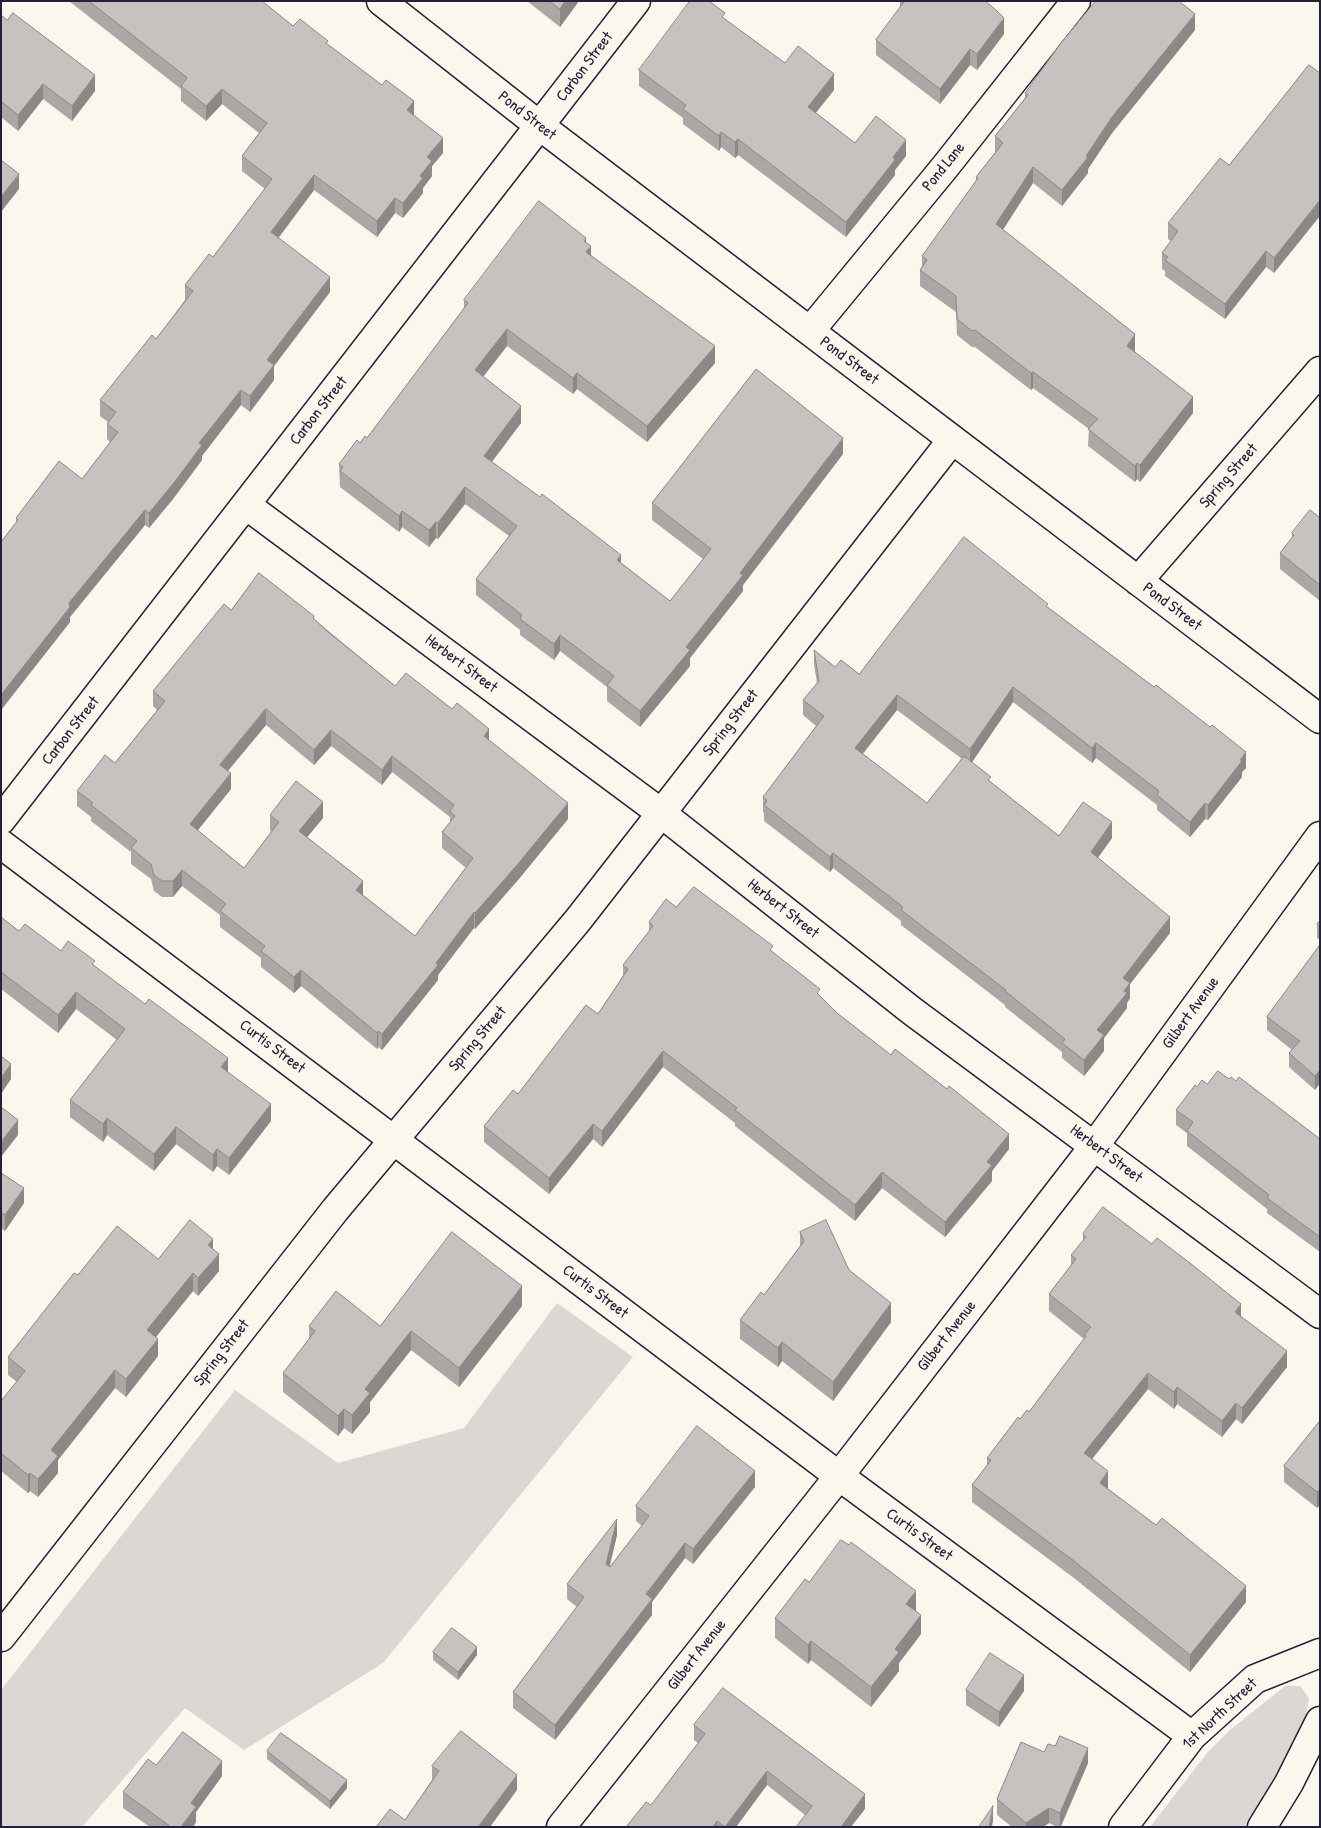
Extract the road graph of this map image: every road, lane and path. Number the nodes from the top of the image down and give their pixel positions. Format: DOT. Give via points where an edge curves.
graph roads {
  1 [pos="380,1"];
  2 [pos="636,1"];
  3 [pos="1076,1"];
  4 [pos="540,126"];
  5 [pos="810,331"];
  6 [pos="1320,371"];
  7 [pos="952,440"];
  8 [pos="246,505"];
  9 [pos="1138,581"];
  10 [pos="1320,719"];
  11 [pos="661,813"];
  12 [pos="1,820"];
  13 [pos="1320,836"];
  14 [pos="1,844"];
  15 [pos="394,1139"];
  16 [pos="1095,1145"];
  17 [pos="1320,1314"];
  18 [pos="838,1476"];
  19 [pos="1,1637"];
  20 [pos="1320,1653"];
  21 [pos="1320,1721"];
  22 [pos="1192,1736"];
  23 [pos="561,1827"];
  24 [pos="1123,1827"];
  25 [pos="1262,1827"];
  1 -- 4 [label="street, Pond Street"];
  2 -- 4 [label="street, Carbon Street"];
  3 -- 5 [label="street, Pond Lane"];
  4 -- 5 [label="street, Pond Street"];
  4 -- 8 [label="street, Carbon Street"];
  5 -- 7 [label="street, Pond Street"];
  6 -- 9 [label="street, Spring Street"];
  7 -- 9 [label="street, Pond Street"];
  7 -- 11 [label="street, Spring Street"];
  8 -- 11 [label="street, Herbert Street"];
  8 -- 12 [label="street, Carbon Street"];
  9 -- 10 [label="street, Pond Street"];
  11 -- 15 [label="street, Spring Street" via="578,920"];
  11 -- 16 [label="street, Herbert Street" via="912,1011"];
  13 -- 16 [label="street, Gilbert Avenue"];
  14 -- 15 [label="street, Curtis Street"];
  15 -- 18 [label="street, Curtis Street"];
  15 -- 19 [label="street, Spring Street" via="334,1210"];
  16 -- 17 [label="street, Herbert Street"];
  16 -- 18 [label="street, Gilbert Avenue"];
  18 -- 22 [label="street, Curtis Street"];
  18 -- 23 [label="street, Gilbert Avenue"];
  20 -- 22 [label="street, 1st North Street" via="1255,1679"];
  21 -- 25 [label="street" via="1289,1783"];
  22 -- 24 [label="street, 1st North Street"];
}
